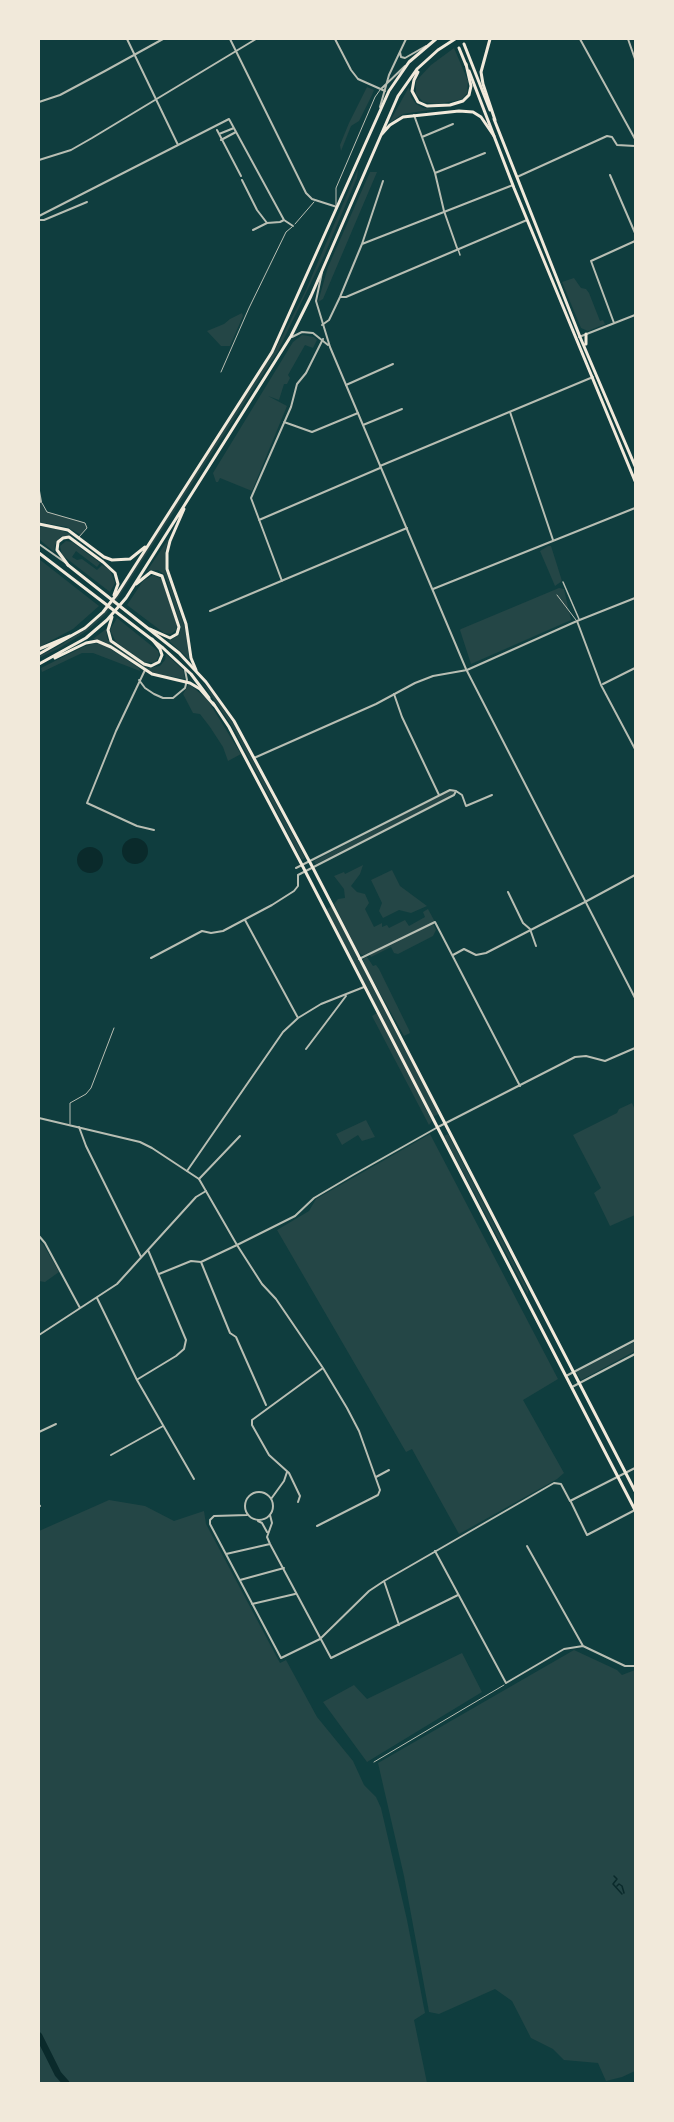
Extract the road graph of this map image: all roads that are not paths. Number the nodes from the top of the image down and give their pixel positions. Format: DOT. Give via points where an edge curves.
graph roads {
  1 [pos="128,39"];
  2 [pos="163,39"];
  3 [pos="230,39"];
  4 [pos="256,39"];
  5 [pos="335,39"];
  6 [pos="406,39"];
  7 [pos="436,39"];
  8 [pos="490,39"];
  9 [pos="580,39"];
  10 [pos="628,39"];
  11 [pos="453,40"];
  12 [pos="432,42"];
  13 [pos="464,45"];
  14 [pos="459,48"];
  15 [pos="235,50"];
  16 [pos="400,52"];
  17 [pos="136,55"];
  18 [pos="635,59"];
  19 [pos="427,60"];
  20 [pos="409,62"];
  21 [pos="466,64"];
  22 [pos="387,83"];
  23 [pos="383,90"];
  24 [pos="157,99"];
  25 [pos="39,102"];
  26 [pos="380,107"];
  27 [pos="414,115"];
  28 [pos="495,120"];
  29 [pos="453,124"];
  30 [pos="234,128"];
  31 [pos="217,130"];
  32 [pos="236,132"];
  33 [pos="219,134"];
  34 [pos="494,136"];
  35 [pos="422,137"];
  36 [pos="378,138"];
  37 [pos="221,140"];
  38 [pos="635,140"];
  39 [pos="178,145"];
  40 [pos="635,146"];
  41 [pos="485,153"];
  42 [pos="39,160"];
  43 [pos="435,173"];
  44 [pos="610,175"];
  45 [pos="516,177"];
  46 [pos="383,181"];
  47 [pos="513,185"];
  48 [pos="315,200"];
  49 [pos="87,202"];
  50 [pos="337,207"];
  51 [pos="444,211"];
  52 [pos="39,218"];
  53 [pos="284,220"];
  54 [pos="527,220"];
  55 [pos="267,223"];
  56 [pos="293,226"];
  57 [pos="253,230"];
  58 [pos="635,233"];
  59 [pos="635,241"];
  60 [pos="362,244"];
  61 [pos="458,248"];
  62 [pos="460,255"];
  63 [pos="325,264"];
  64 [pos="340,297"];
  65 [pos="635,315"];
  66 [pos="614,323"];
  67 [pos="322,325"];
  68 [pos="586,334"];
  69 [pos="580,336"];
  70 [pos="323,339"];
  71 [pos="575,339"];
  72 [pos="286,344"];
  73 [pos="330,347"];
  74 [pos="393,364"];
  75 [pos="594,369"];
  76 [pos="221,372"];
  77 [pos="597,376"];
  78 [pos="591,378"];
  79 [pos="346,385"];
  80 [pos="402,409"];
  81 [pos="510,412"];
  82 [pos="358,413"];
  83 [pos="284,422"];
  84 [pos="363,425"];
  85 [pos="635,466"];
  86 [pos="380,467"];
  87 [pos="635,481"];
  88 [pos="39,491"];
  89 [pos="41,502"];
  90 [pos="186,502"];
  91 [pos="635,508"];
  92 [pos="258,520"];
  93 [pos="39,524"];
  94 [pos="407,528"];
  95 [pos="79,537"];
  96 [pos="553,541"];
  97 [pos="150,542"];
  98 [pos="39,544"];
  99 [pos="39,553"];
  100 [pos="68,565"];
  101 [pos="282,581"];
  102 [pos="563,582"];
  103 [pos="433,589"];
  104 [pos="116,593"];
  105 [pos="557,596"];
  106 [pos="126,598"];
  107 [pos="635,598"];
  108 [pos="210,611"];
  109 [pos="578,620"];
  110 [pos="109,621"];
  111 [pos="85,628"];
  112 [pos="150,629"];
  113 [pos="152,639"];
  114 [pos="39,649"];
  115 [pos="39,654"];
  116 [pos="39,664"];
  117 [pos="184,667"];
  118 [pos="635,668"];
  119 [pos="145,670"];
  120 [pos="196,670"];
  121 [pos="467,670"];
  122 [pos="139,680"];
  123 [pos="187,682"];
  124 [pos="601,685"];
  125 [pos="394,693"];
  126 [pos="214,705"];
  127 [pos="635,749"];
  128 [pos="254,758"];
  129 [pos="456,791"];
  130 [pos="439,795"];
  131 [pos="492,795"];
  132 [pos="154,830"];
  133 [pos="309,861"];
  134 [pos="302,865"];
  135 [pos="296,868"];
  136 [pos="313,868"];
  137 [pos="305,871"];
  138 [pos="635,875"];
  139 [pos="508,892"];
  140 [pos="585,902"];
  141 [pos="331,905"];
  142 [pos="324,908"];
  143 [pos="244,920"];
  144 [pos="530,929"];
  145 [pos="536,946"];
  146 [pos="453,955"];
  147 [pos="151,958"];
  148 [pos="359,959"];
  149 [pos="364,987"];
  150 [pos="346,996"];
  151 [pos="635,998"];
  152 [pos="298,1018"];
  153 [pos="114,1028"];
  154 [pos="635,1048"];
  155 [pos="306,1049"];
  156 [pos="520,1086"];
  157 [pos="39,1118"];
  158 [pos="446,1124"];
  159 [pos="70,1125"];
  160 [pos="79,1127"];
  161 [pos="438,1127"];
  162 [pos="240,1136"];
  163 [pos="187,1171"];
  164 [pos="199,1179"];
  165 [pos="206,1191"];
  166 [pos="39,1236"];
  167 [pos="237,1245"];
  168 [pos="148,1250"];
  169 [pos="141,1257"];
  170 [pos="201,1262"];
  171 [pos="159,1274"];
  172 [pos="533,1295"];
  173 [pos="97,1298"];
  174 [pos="527,1298"];
  175 [pos="80,1308"];
  176 [pos="39,1335"];
  177 [pos="635,1340"];
  178 [pos="635,1354"];
  179 [pos="323,1368"];
  180 [pos="573,1372"];
  181 [pos="566,1376"];
  182 [pos="137,1380"];
  183 [pos="579,1384"];
  184 [pos="572,1387"];
  185 [pos="266,1405"];
  186 [pos="56,1424"];
  187 [pos="163,1426"];
  188 [pos="39,1432"];
  189 [pos="111,1455"];
  190 [pos="635,1468"];
  191 [pos="389,1470"];
  192 [pos="287,1472"];
  193 [pos="625,1472"];
  194 [pos="618,1476"];
  195 [pos="375,1477"];
  196 [pos="194,1479"];
  197 [pos="635,1491"];
  198 [pos="271,1499"];
  199 [pos="570,1501"];
  200 [pos="298,1502"];
  201 [pos="635,1510"];
  202 [pos="247,1515"];
  203 [pos="270,1515"];
  204 [pos="258,1521"];
  205 [pos="317,1526"];
  206 [pos="268,1534"];
  207 [pos="270,1544"];
  208 [pos="527,1546"];
  209 [pos="435,1551"];
  210 [pos="226,1554"];
  211 [pos="284,1568"];
  212 [pos="239,1580"];
  213 [pos="384,1581"];
  214 [pos="295,1593"];
  215 [pos="458,1595"];
  216 [pos="252,1604"];
  217 [pos="399,1625"];
  218 [pos="320,1639"];
  219 [pos="583,1646"];
  220 [pos="635,1666"];
  221 [pos="506,1683"];
  222 [pos="374,1762"];
  1 -- 17 [label="street"];
  2 -- 17 [label="street"];
  3 -- 15 [label="street"];
  4 -- 15 [label="street"];
  5 -- 23 [label="street" via="355,76"];
  6 -- 16 [label="street"];
  7 -- 12 [label="main road"];
  8 -- 28 [label="main road" via="481,72"];
  9 -- 38 [label="street"];
  10 -- 18 [label="street"];
  11 -- 19 [label="main road"];
  12 -- 16 [label="street" via="407,58 401,57"];
  12 -- 20 [label="main road"];
  13 -- 28 [label="main road"];
  14 -- 21 [label="main road"];
  15 -- 24 [label="street"];
  15 -- 48 [label="street" via="306,193"];
  16 -- 22 [label="street"];
  17 -- 24 [label="street"];
  17 -- 25 [label="street"];
  19 -- 21 [label="main road" via="412,90 418,102 427,106 450,105 467,98 471,86"];
  19 -- 36 [label="main road" via="398,96"];
  20 -- 22 [label="street"];
  20 -- 26 [label="main road"];
  21 -- 34 [label="main road"];
  22 -- 23 [label="street"];
  23 -- 26 [label="street"];
  23 -- 50 [label="lane" via="375,96 336,188"];
  24 -- 39 [label="street"];
  24 -- 42 [label="street" via="71,150"];
  26 -- 50 [label="main road"];
  27 -- 34 [label="main road" via="473,112 484,120"];
  27 -- 35 [label="street"];
  27 -- 36 [label="main road" via="394,121"];
  28 -- 45 [label="main road"];
  29 -- 35 [label="street"];
  30 -- 32 [label="street"];
  30 -- 33 [label="street"];
  30 -- 39 [label="street" via="230,119"];
  31 -- 33 [label="street"];
  32 -- 37 [label="street"];
  32 -- 53 [label="street"];
  33 -- 37 [label="street"];
  34 -- 47 [label="main road"];
  35 -- 43 [label="street"];
  36 -- 63 [label="main road"];
  37 -- 55 [label="street"];
  39 -- 52 [label="street"];
  40 -- 45 [label="street" via="617,146 607,136"];
  41 -- 43 [label="street"];
  43 -- 51 [label="street"];
  44 -- 58 [label="street"];
  45 -- 69 [label="main road"];
  46 -- 60 [label="street"];
  47 -- 51 [label="street"];
  47 -- 54 [label="main road"];
  48 -- 50 [label="street"];
  48 -- 56 [label="lane"];
  49 -- 52 [label="street" via="44,220"];
  50 -- 97 [label="main road" via="272,352"];
  51 -- 60 [label="street"];
  51 -- 61 [label="street"];
  53 -- 55 [label="street"];
  53 -- 56 [label="street"];
  54 -- 61 [label="street"];
  54 -- 71 [label="main road"];
  55 -- 57 [label="street"];
  56 -- 76 [label="lane" via="286,232"];
  59 -- 66 [label="street" via="591,261"];
  60 -- 64 [label="street"];
  61 -- 62 [label="street"];
  61 -- 64 [label="street"];
  63 -- 67 [label="street" via="316,301"];
  63 -- 72 [label="main road"];
  64 -- 67 [label="street" via="329,320"];
  65 -- 66 [label="street"];
  66 -- 68 [label="street"];
  67 -- 73 [label="street"];
  68 -- 69 [label="street"];
  68 -- 75 [label="main road"];
  69 -- 71 [label="street"];
  69 -- 75 [label="main road"];
  70 -- 72 [label="street" via="302,332"];
  70 -- 73 [label="street"];
  70 -- 83 [label="street" via="297,384"];
  71 -- 78 [label="main road"];
  72 -- 90 [label="main road"];
  73 -- 79 [label="street"];
  74 -- 79 [label="street"];
  75 -- 77 [label="main road"];
  77 -- 78 [label="street"];
  77 -- 85 [label="main road"];
  78 -- 81 [label="street"];
  78 -- 87 [label="main road"];
  79 -- 82 [label="street"];
  80 -- 84 [label="street"];
  81 -- 86 [label="street"];
  81 -- 96 [label="street"];
  82 -- 83 [label="street" via="312,432"];
  82 -- 84 [label="street"];
  83 -- 92 [label="street" via="251,498"];
  84 -- 86 [label="street"];
  86 -- 92 [label="street"];
  86 -- 94 [label="street"];
  88 -- 89 [label="street"];
  89 -- 95 [label="lane" via="47,512 85,523 87,528"];
  90 -- 106 [label="main road"];
  90 -- 120 [label="main road" via="170,541 167,569 186,624"];
  91 -- 96 [label="street"];
  92 -- 101 [label="street"];
  93 -- 95 [label="main road" via="63,528"];
  94 -- 101 [label="street"];
  94 -- 103 [label="street"];
  95 -- 97 [label="main road" via="104,557 117,561 132,558"];
  96 -- 103 [label="street"];
  97 -- 104 [label="main road"];
  98 -- 100 [label="street"];
  99 -- 113 [label="main road"];
  100 -- 104 [label="main road" via="57,550 61,540 69,537 111,569 117,579"];
  100 -- 112 [label="main road"];
  101 -- 108 [label="street"];
  102 -- 109 [label="street"];
  103 -- 121 [label="street"];
  104 -- 111 [label="main road"];
  105 -- 109 [label="lane"];
  106 -- 110 [label="main road"];
  106 -- 112 [label="main road" via="144,576 155,572 162,576 179,631 170,638"];
  107 -- 109 [label="street"];
  109 -- 121 [label="street"];
  109 -- 124 [label="street"];
  110 -- 113 [label="main road" via="111,641 151,666 162,656"];
  110 -- 116 [label="main road"];
  111 -- 114 [label="main road"];
  111 -- 115 [label="main road"];
  112 -- 120 [label="main road"];
  113 -- 117 [label="main road"];
  116 -- 119 [label="main road" via="93,641 111,647"];
  117 -- 123 [label="street"];
  117 -- 126 [label="main road"];
  118 -- 124 [label="street"];
  119 -- 122 [label="street"];
  119 -- 123 [label="main road"];
  120 -- 128 [label="main road" via="221,701"];
  121 -- 125 [label="street" via="433,675"];
  121 -- 140 [label="street"];
  122 -- 123 [label="street" via="149,691 169,699 182,692"];
  122 -- 132 [label="street" via="87,803"];
  123 -- 126 [label="main road" via="200,689"];
  124 -- 127 [label="street"];
  125 -- 128 [label="street"];
  125 -- 130 [label="street"];
  126 -- 134 [label="main road"];
  128 -- 133 [label="main road"];
  129 -- 130 [label="street"];
  129 -- 131 [label="street" via="466,806"];
  129 -- 136 [label="street"];
  130 -- 133 [label="street"];
  133 -- 134 [label="street"];
  133 -- 136 [label="main road"];
  134 -- 135 [label="street"];
  134 -- 137 [label="main road"];
  136 -- 137 [label="street"];
  136 -- 141 [label="main road"];
  137 -- 142 [label="main road"];
  137 -- 143 [label="street" via="299,875 294,891"];
  138 -- 140 [label="street"];
  139 -- 144 [label="street"];
  140 -- 144 [label="street"];
  140 -- 151 [label="street"];
  141 -- 142 [label="main road"];
  141 -- 148 [label="main road"];
  142 -- 149 [label="main road"];
  143 -- 147 [label="street" via="223,931 202,931"];
  143 -- 152 [label="street"];
  144 -- 145 [label="street"];
  144 -- 146 [label="street" via="482,954 464,949"];
  146 -- 148 [label="street" via="435,921"];
  146 -- 156 [label="street"];
  148 -- 158 [label="main road"];
  149 -- 150 [label="street"];
  149 -- 161 [label="main road"];
  150 -- 152 [label="street" via="321,1004"];
  150 -- 155 [label="street"];
  152 -- 163 [label="street" via="283,1032"];
  153 -- 159 [label="lane" via="91,1088 70,1103"];
  154 -- 156 [label="street" via="605,1061 575,1057"];
  156 -- 158 [label="street"];
  157 -- 159 [label="street"];
  158 -- 161 [label="street"];
  158 -- 172 [label="main road"];
  159 -- 160 [label="street"];
  160 -- 163 [label="street" via="140,1142"];
  160 -- 169 [label="street"];
  161 -- 167 [label="street" via="314,1198 295,1216"];
  161 -- 174 [label="main road"];
  162 -- 164 [label="street"];
  163 -- 164 [label="street"];
  164 -- 165 [label="street"];
  165 -- 167 [label="street"];
  165 -- 168 [label="street"];
  166 -- 175 [label="street"];
  167 -- 170 [label="street"];
  167 -- 179 [label="street"];
  168 -- 169 [label="street"];
  168 -- 171 [label="street"];
  169 -- 173 [label="street" via="117,1284"];
  170 -- 171 [label="street" via="191,1261"];
  170 -- 185 [label="street"];
  171 -- 182 [label="street" via="186,1340 184,1349 176,1356"];
  172 -- 174 [label="main road"];
  172 -- 180 [label="main road"];
  173 -- 175 [label="street"];
  173 -- 182 [label="street"];
  174 -- 181 [label="main road"];
  175 -- 176 [label="street"];
  177 -- 180 [label="street"];
  178 -- 183 [label="street"];
  179 -- 192 [label="street" via="252,1419 269,1455"];
  179 -- 195 [label="street" via="359,1431"];
  180 -- 181 [label="street"];
  180 -- 183 [label="main road"];
  181 -- 184 [label="main road"];
  182 -- 187 [label="street"];
  183 -- 184 [label="street"];
  183 -- 193 [label="main road"];
  184 -- 194 [label="main road"];
  186 -- 188 [label="street"];
  187 -- 189 [label="street"];
  187 -- 196 [label="street"];
  190 -- 193 [label="street"];
  191 -- 195 [label="street"];
  192 -- 198 [label="street"];
  192 -- 200 [label="street" via="300,1497"];
  193 -- 194 [label="street"];
  193 -- 197 [label="main road"];
  194 -- 199 [label="street"];
  194 -- 201 [label="main road"];
  195 -- 205 [label="street" via="378,1495"];
  198 -- 202 [label="street" via="260,1492 249,1496 244,1506"];
  198 -- 203 [label="street"];
  199 -- 201 [label="street" via="586,1535"];
  199 -- 209 [label="street" via="561,1484 554,1483"];
  202 -- 204 [label="street"];
  202 -- 210 [label="street" via="211,1518 210,1524"];
  203 -- 204 [label="street"];
  203 -- 206 [label="street"];
  204 -- 206 [label="street"];
  206 -- 207 [label="street"];
  207 -- 210 [label="street"];
  207 -- 211 [label="street"];
  208 -- 219 [label="street"];
  209 -- 213 [label="street"];
  209 -- 215 [label="street"];
  210 -- 212 [label="street"];
  211 -- 212 [label="street"];
  211 -- 214 [label="street"];
  212 -- 216 [label="street"];
  213 -- 217 [label="street"];
  213 -- 218 [label="street"];
  214 -- 216 [label="street"];
  214 -- 218 [label="street"];
  215 -- 217 [label="street"];
  215 -- 221 [label="street"];
  216 -- 218 [label="street" via="281,1658"];
  217 -- 218 [label="street" via="331,1658"];
  219 -- 220 [label="street" via="625,1666"];
  219 -- 221 [label="street" via="564,1649"];
  221 -- 222 [label="lane"];
}
